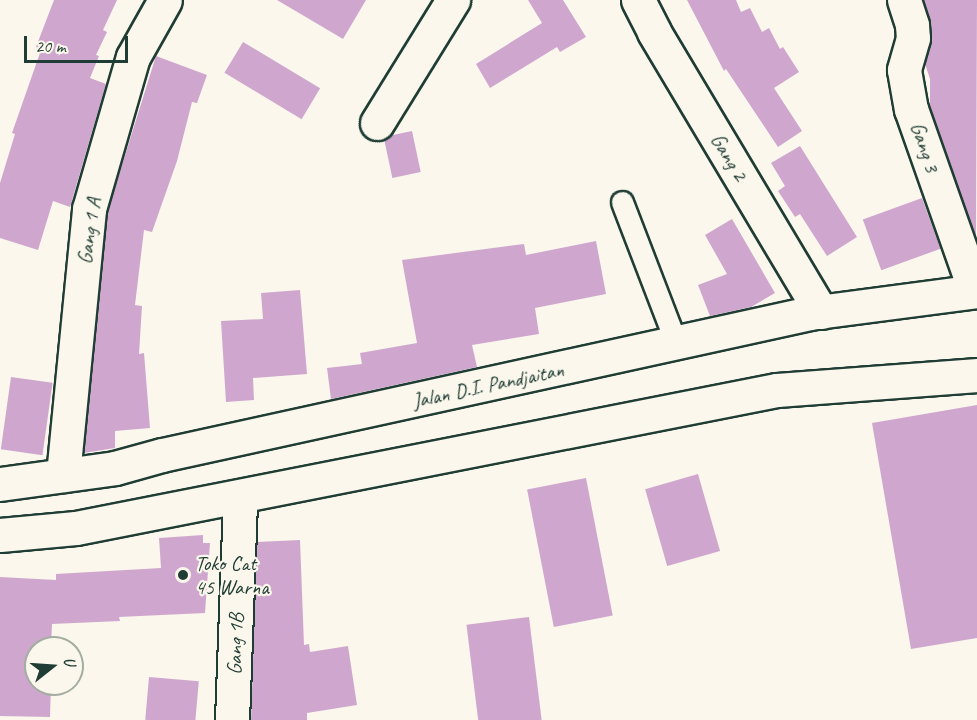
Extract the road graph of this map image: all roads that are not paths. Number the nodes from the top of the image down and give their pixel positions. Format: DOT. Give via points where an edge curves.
graph roads {
  1 [pos="165,0"];
  2 [pos="453,0"];
  3 [pos="638,0"];
  4 [pos="903,0"];
  5 [pos="377,123"];
  6 [pos="622,202"];
  7 [pos="976,291"];
  8 [pos="821,312"];
  9 [pos="676,343"];
  10 [pos="977,375"];
  11 [pos="63,475"];
  12 [pos="0,484"];
  13 [pos="240,497"];
  14 [pos="0,535"];
  15 [pos="232,720"];
  1 -- 11 [label="main road, Gang 1 A" via="133,57 89,209"];
  2 -- 5 [label="main road"];
  3 -- 8 [label="main road, Gang 2"];
  4 -- 7 [label="main road, Gang 3" via="913,38 904,70 911,109"];
  6 -- 9 [label="lane"];
  7 -- 8 [label="main road, Jalan D.I. Pandjaitan"];
  8 -- 9 [label="main road, Jalan D.I. Pandjaitan"];
  9 -- 11 [label="main road, Jalan D.I. Pandjaitan" via="114,468"];
  10 -- 13 [label="main road" via="777,390"];
  11 -- 12 [label="main road, Jalan D.I. Pandjaitan"];
  13 -- 14 [label="main road" via="76,528"];
  13 -- 15 [label="main road, Gang 1B"];
}
